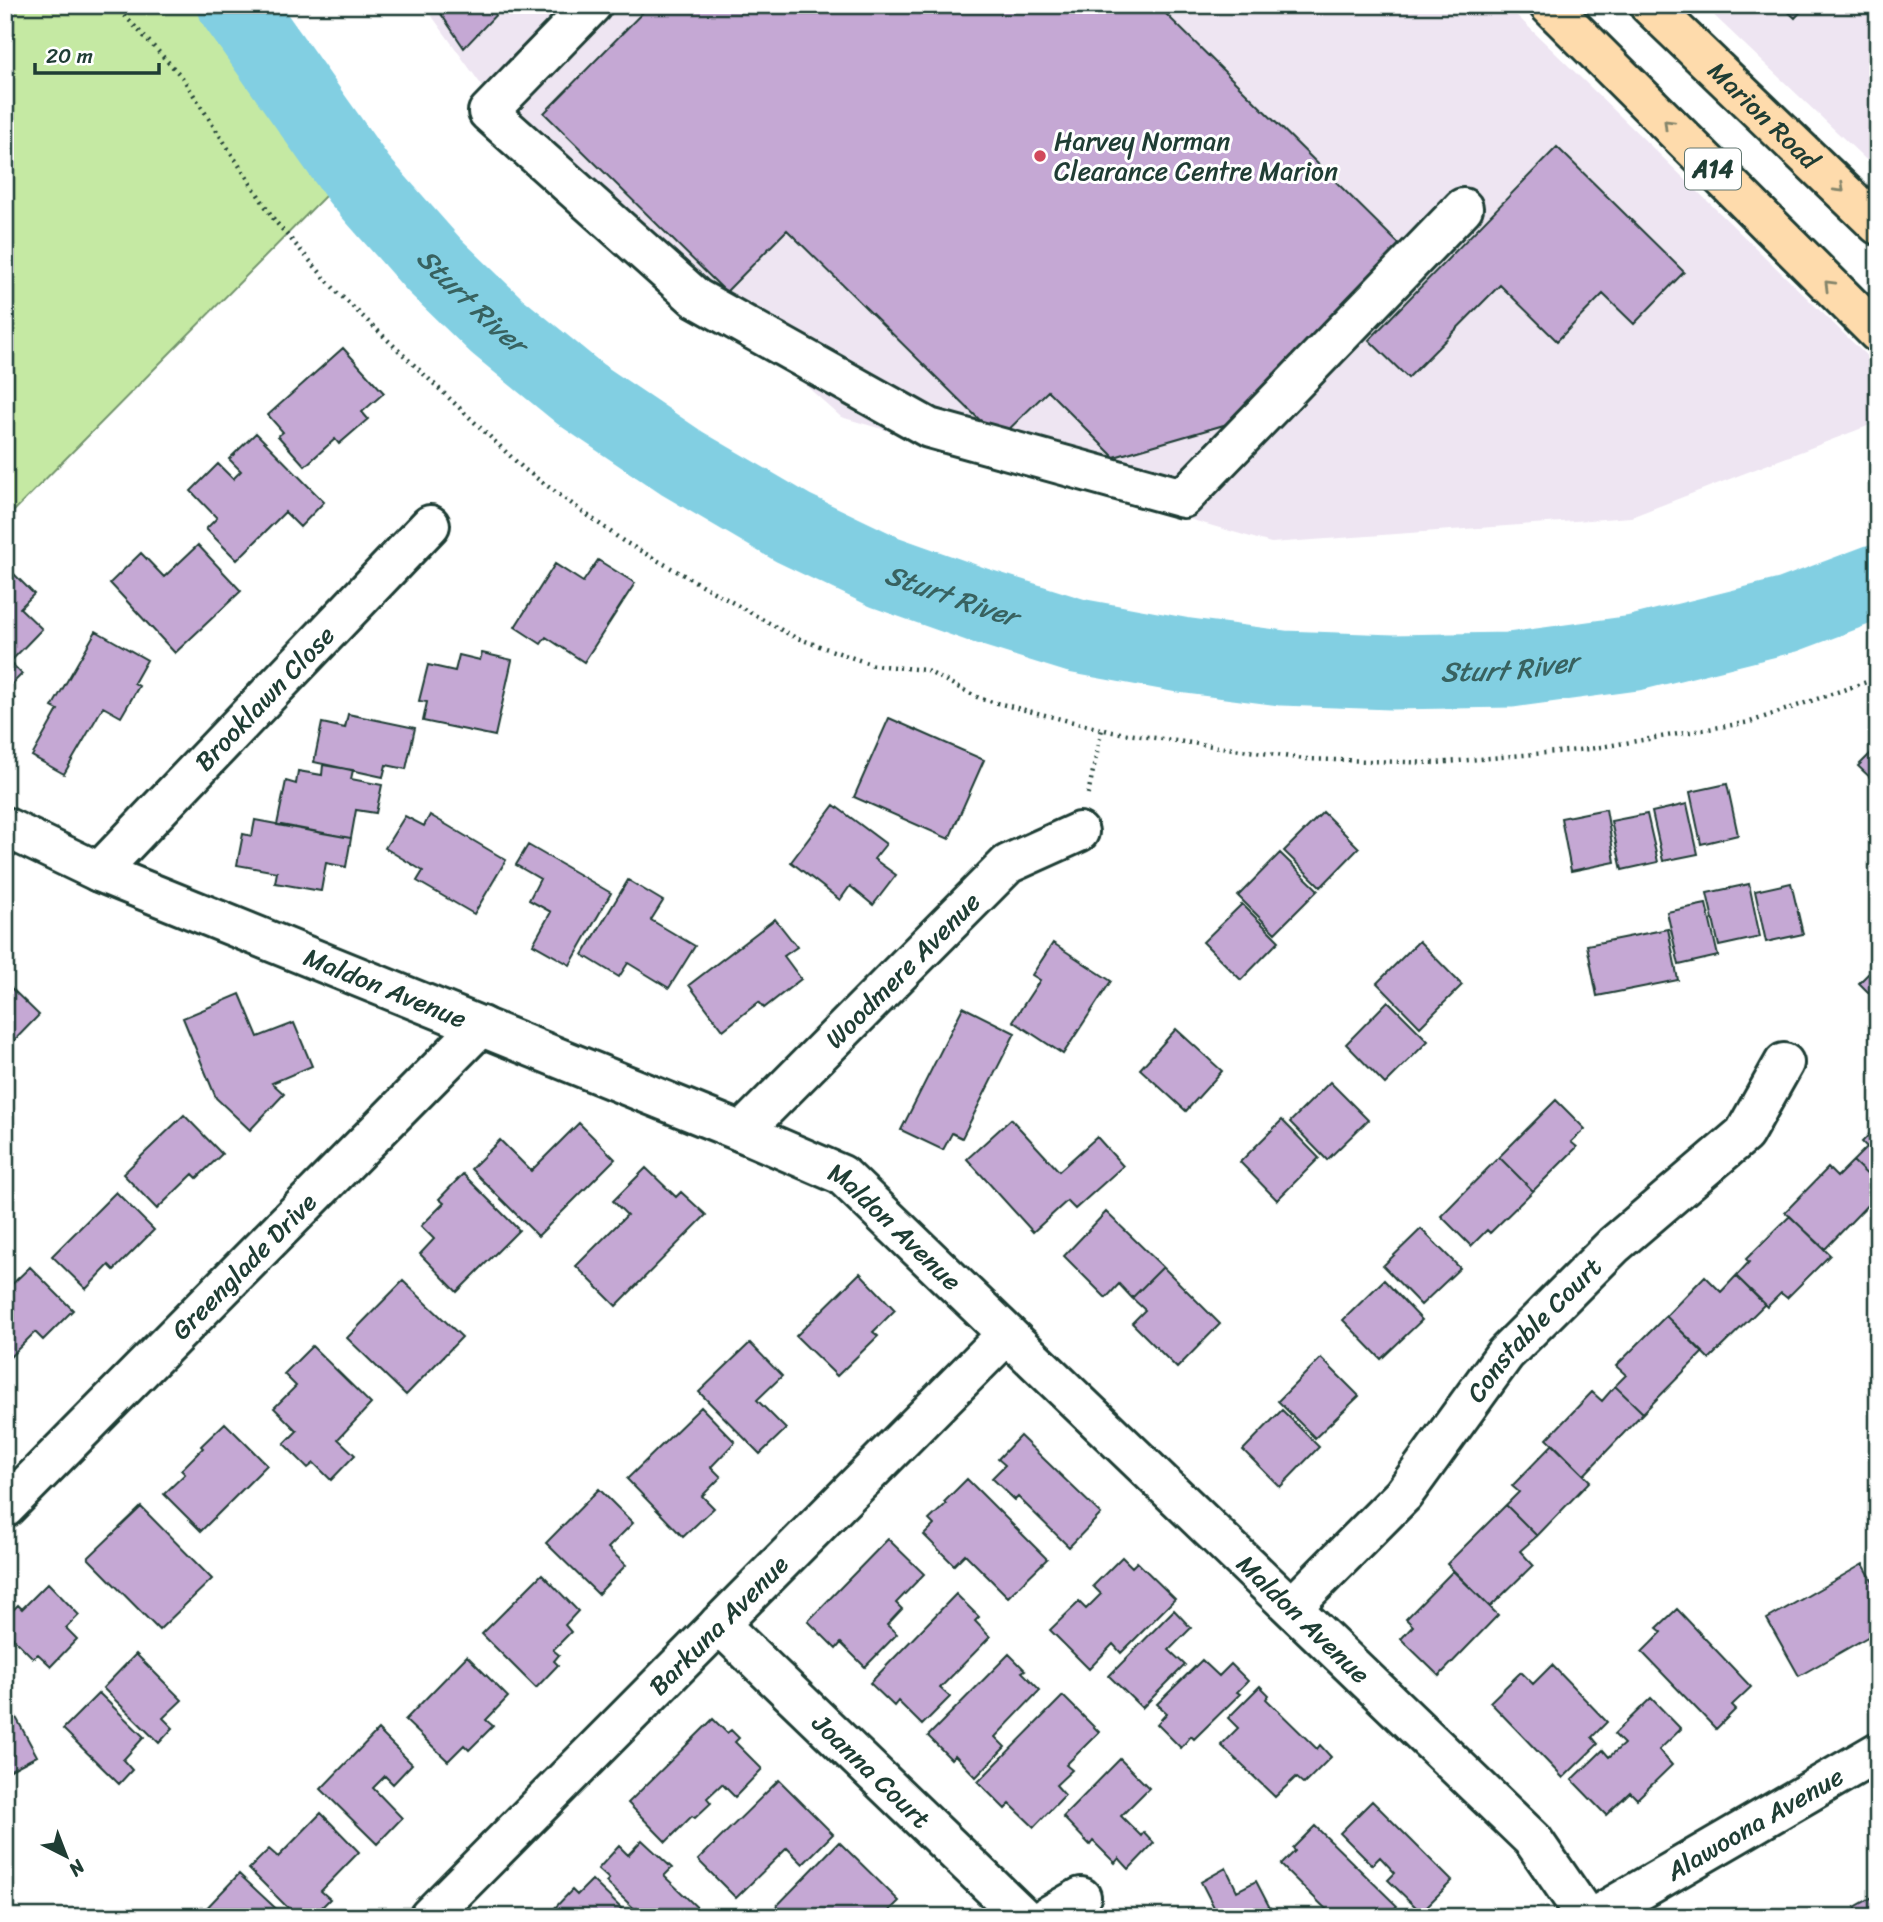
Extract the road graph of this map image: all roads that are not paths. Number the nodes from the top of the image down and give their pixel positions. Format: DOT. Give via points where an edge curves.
graph roads {
  1 [pos="592,5"];
  2 [pos="1549,5"];
  3 [pos="1649,5"];
  4 [pos="1463,208"];
  5 [pos="1878,225"];
  6 [pos="1878,332"];
  7 [pos="429,525"];
  8 [pos="5,827"];
  9 [pos="1079,832"];
  10 [pos="99,872"];
  11 [pos="481,1026"];
  12 [pos="1784,1063"];
  13 [pos="742,1132"];
  14 [pos="1007,1334"];
  15 [pos="5,1508"];
  16 [pos="1292,1607"];
  17 [pos="719,1624"];
  18 [pos="1878,1752"];
  19 [pos="1081,1898"];
  20 [pos="429,1917"];
  21 [pos="1023,1917"];
  22 [pos="1046,1917"];
  23 [pos="1586,1917"];
  24 [pos="1594,1917"];
  1 -- 4 [label="street" via="488,112 696,298 929,428 1183,498"];
  6 -- 2 [label="main road, A14, one-way"];
  3 -- 5 [label="main road, Marion Road, one-way"];
  7 -- 10 [label="street, Brooklawn Close"];
  8 -- 10 [label="street, Maldon Avenue"];
  9 -- 13 [label="street, Woodmere Avenue" via="1008,864"];
  10 -- 11 [label="street, Maldon Avenue"];
  11 -- 13 [label="street, Maldon Avenue"];
  11 -- 15 [label="street, Greenglade Drive"];
  12 -- 16 [label="street, Constable Court" via="1744,1134 1614,1245 1506,1354 1403,1494"];
  13 -- 14 [label="street, Maldon Avenue" via="842,1175"];
  14 -- 16 [label="street, Maldon Avenue"];
  14 -- 17 [label="street, Barkuna Avenue"];
  16 -- 23 [label="street, Maldon Avenue" via="1533,1840"];
  17 -- 20 [label="street, Barkuna Avenue"];
  17 -- 21 [label="street, Joanna Court"];
  18 -- 24 [label="street, Alawoona Avenue"];
  19 -- 22 [label="street"];
}
